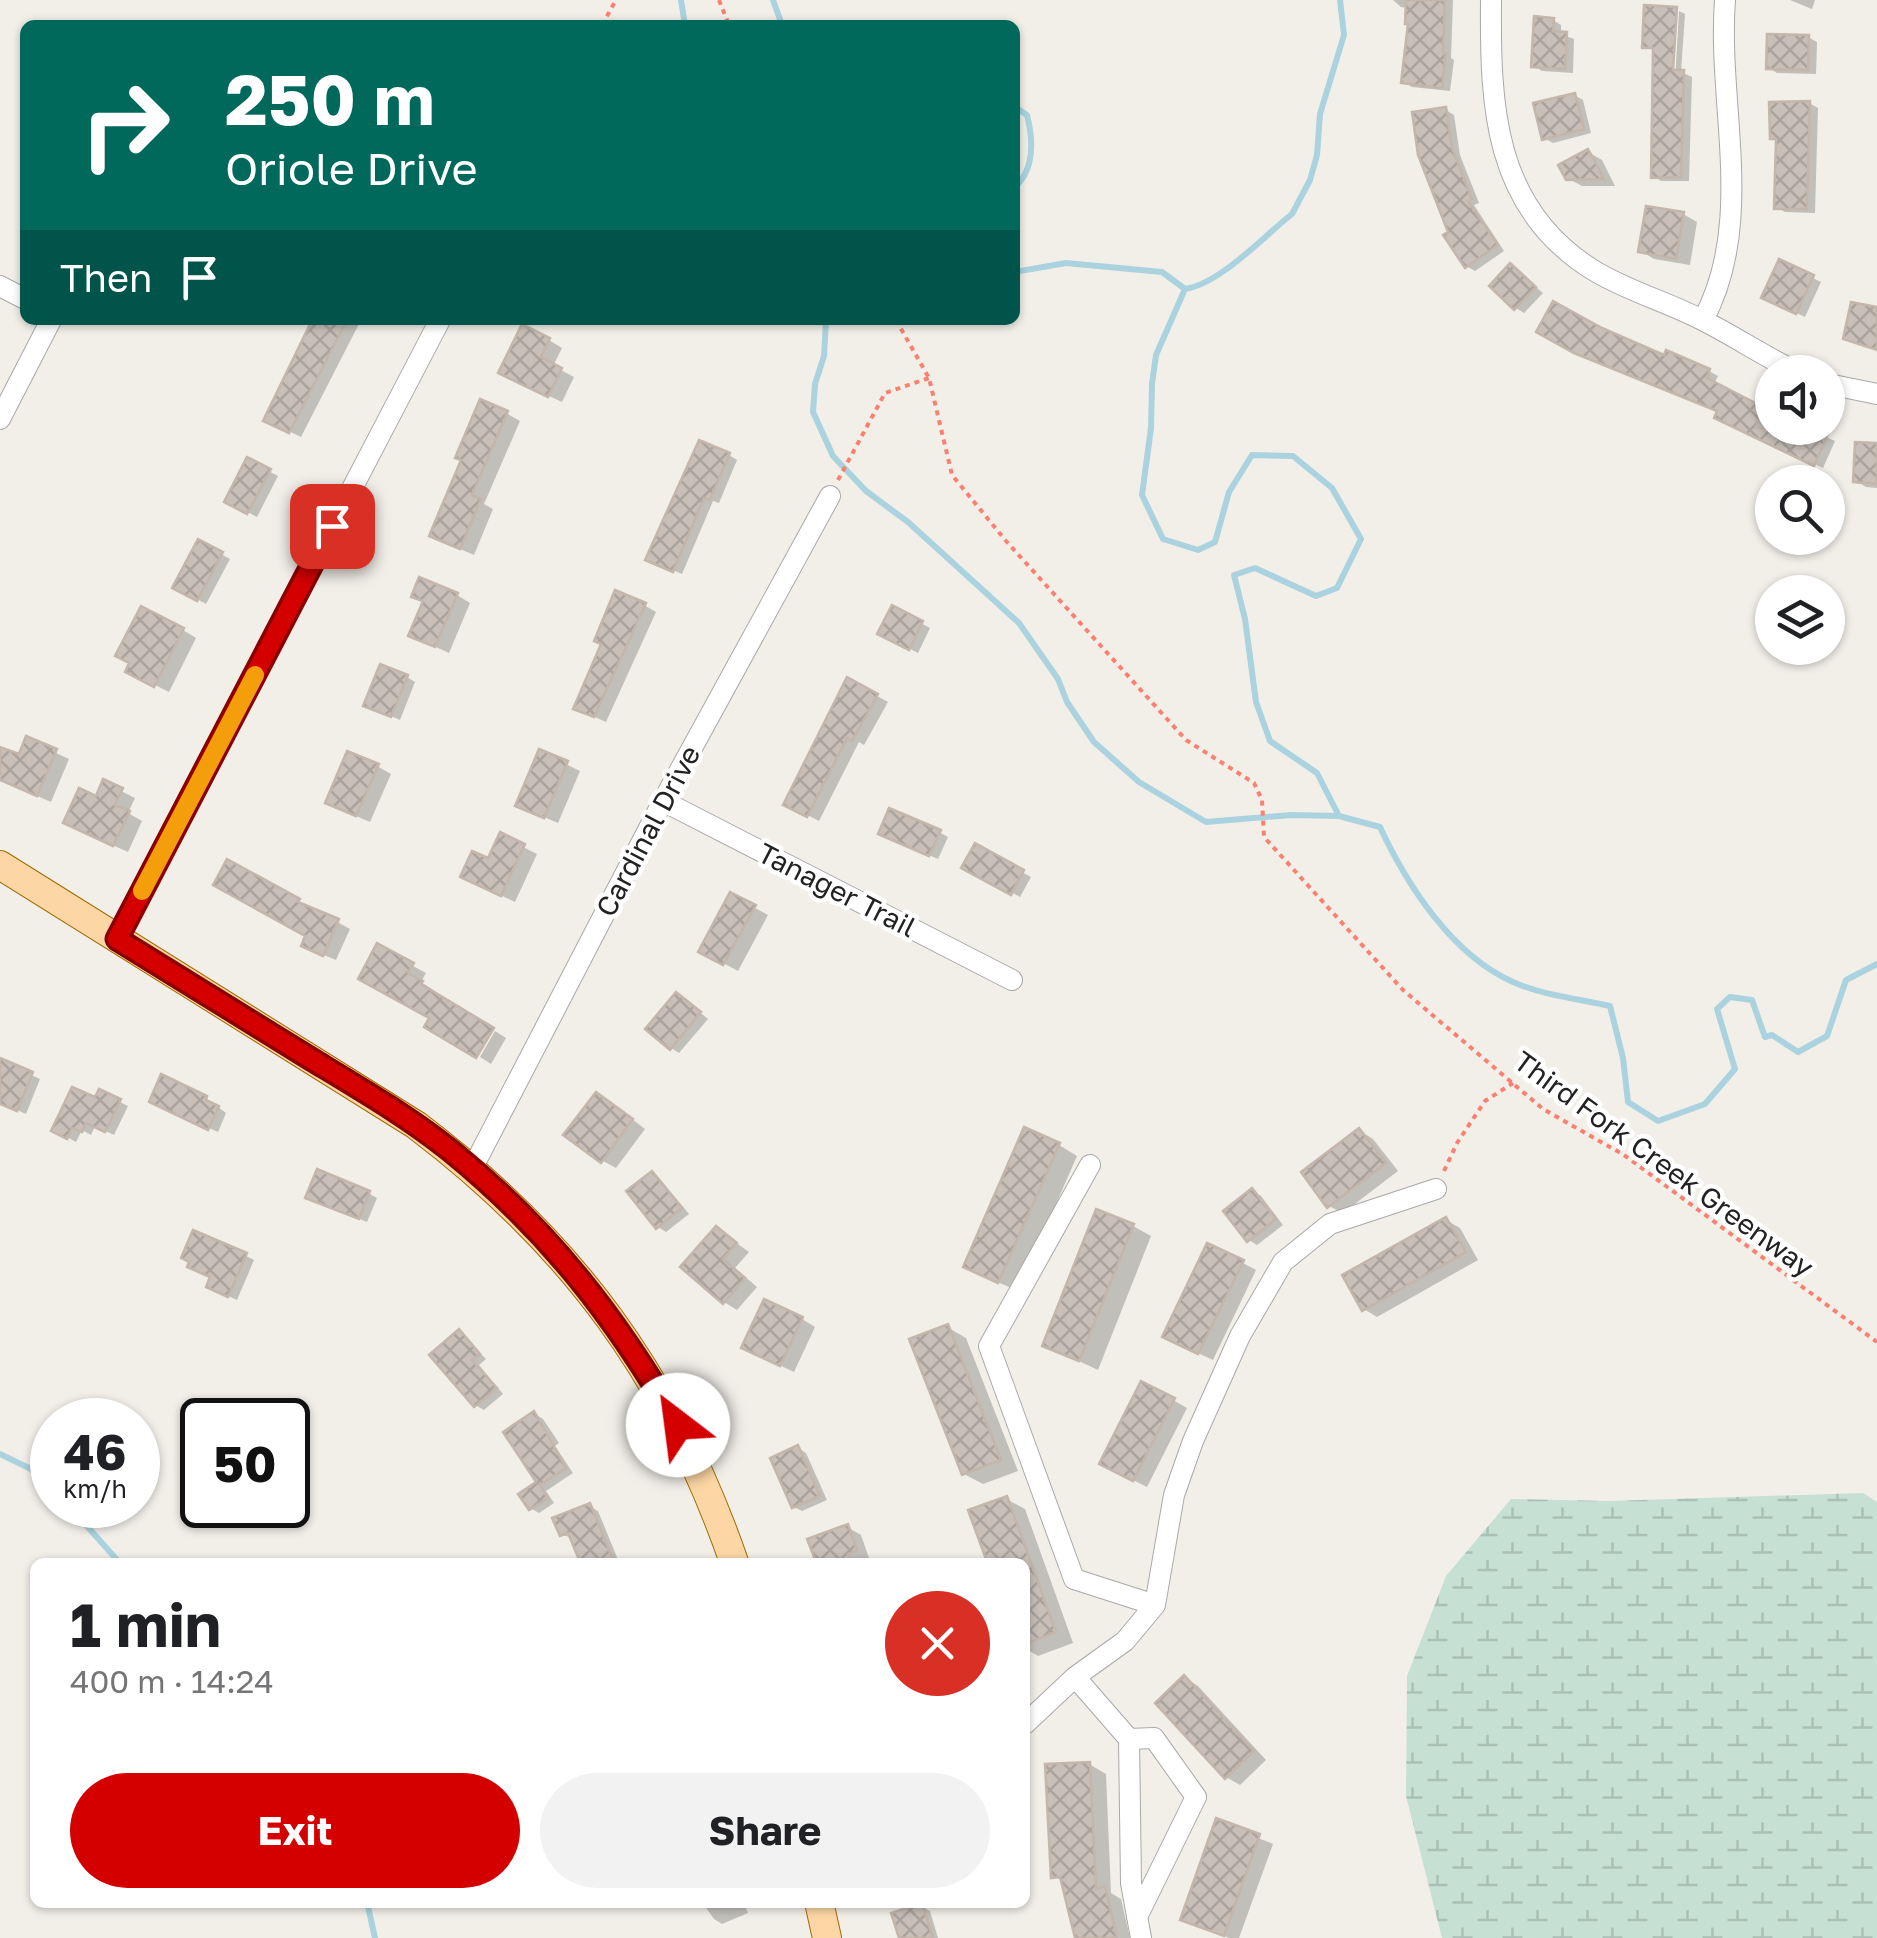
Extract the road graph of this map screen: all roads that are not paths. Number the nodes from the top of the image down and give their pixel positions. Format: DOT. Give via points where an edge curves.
graph roads {
  1 [pos="1490,0"];
  2 [pos="1725,0"];
  3 [pos="1703,320"];
  4 [pos="47,325"];
  5 [pos="437,325"];
  6 [pos="1766,355"];
  7 [pos="1845,387"];
  8 [pos="1877,394"];
  9 [pos="0,418"];
  10 [pos="830,496"];
  11 [pos="663,801"];
  12 [pos="0,865"];
  13 [pos="117,939"];
  14 [pos="1012,980"];
  15 [pos="1090,1165"];
  16 [pos="472,1169"];
  17 [pos="1436,1188"];
  18 [pos="732,1558"];
  19 [pos="1155,1604"];
  20 [pos="1075,1678"];
  21 [pos="1030,1719"];
  22 [pos="1130,1739"];
  23 [pos="820,1908"];
  24 [pos="1139,1927"];
  25 [pos="827,1938"];
  1 -- 3 [label="street" via="1495,120 1524,199 1566,251 1594,271"];
  2 -- 3 [label="street" via="1732,218 1721,280"];
  3 -- 6 [label="street"];
  4 -- 9 [label="street"];
  5 -- 13 [label="street"];
  7 -- 8 [label="street"];
  10 -- 11 [label="street, Cardinal Drive"];
  11 -- 14 [label="street, Tanager Trail"];
  11 -- 16 [label="street, Cardinal Drive"];
  12 -- 13 [label="main road"];
  13 -- 16 [label="main road" via="382,1102"];
  15 -- 19 [label="street" via="989,1346 1074,1579"];
  16 -- 18 [label="main road" via="543,1236 632,1347 692,1455"];
  17 -- 19 [label="street" via="1330,1224 1283,1262 1240,1336 1193,1441 1174,1494"];
  19 -- 20 [label="street" via="1125,1641"];
  20 -- 21 [label="street"];
  20 -- 22 [label="street"];
  22 -- 24 [label="street" via="1131,1882"];
  22 -- 24 [label="street" via="1154,1738 1196,1797"];
  23 -- 25 [label="main road"];
}
